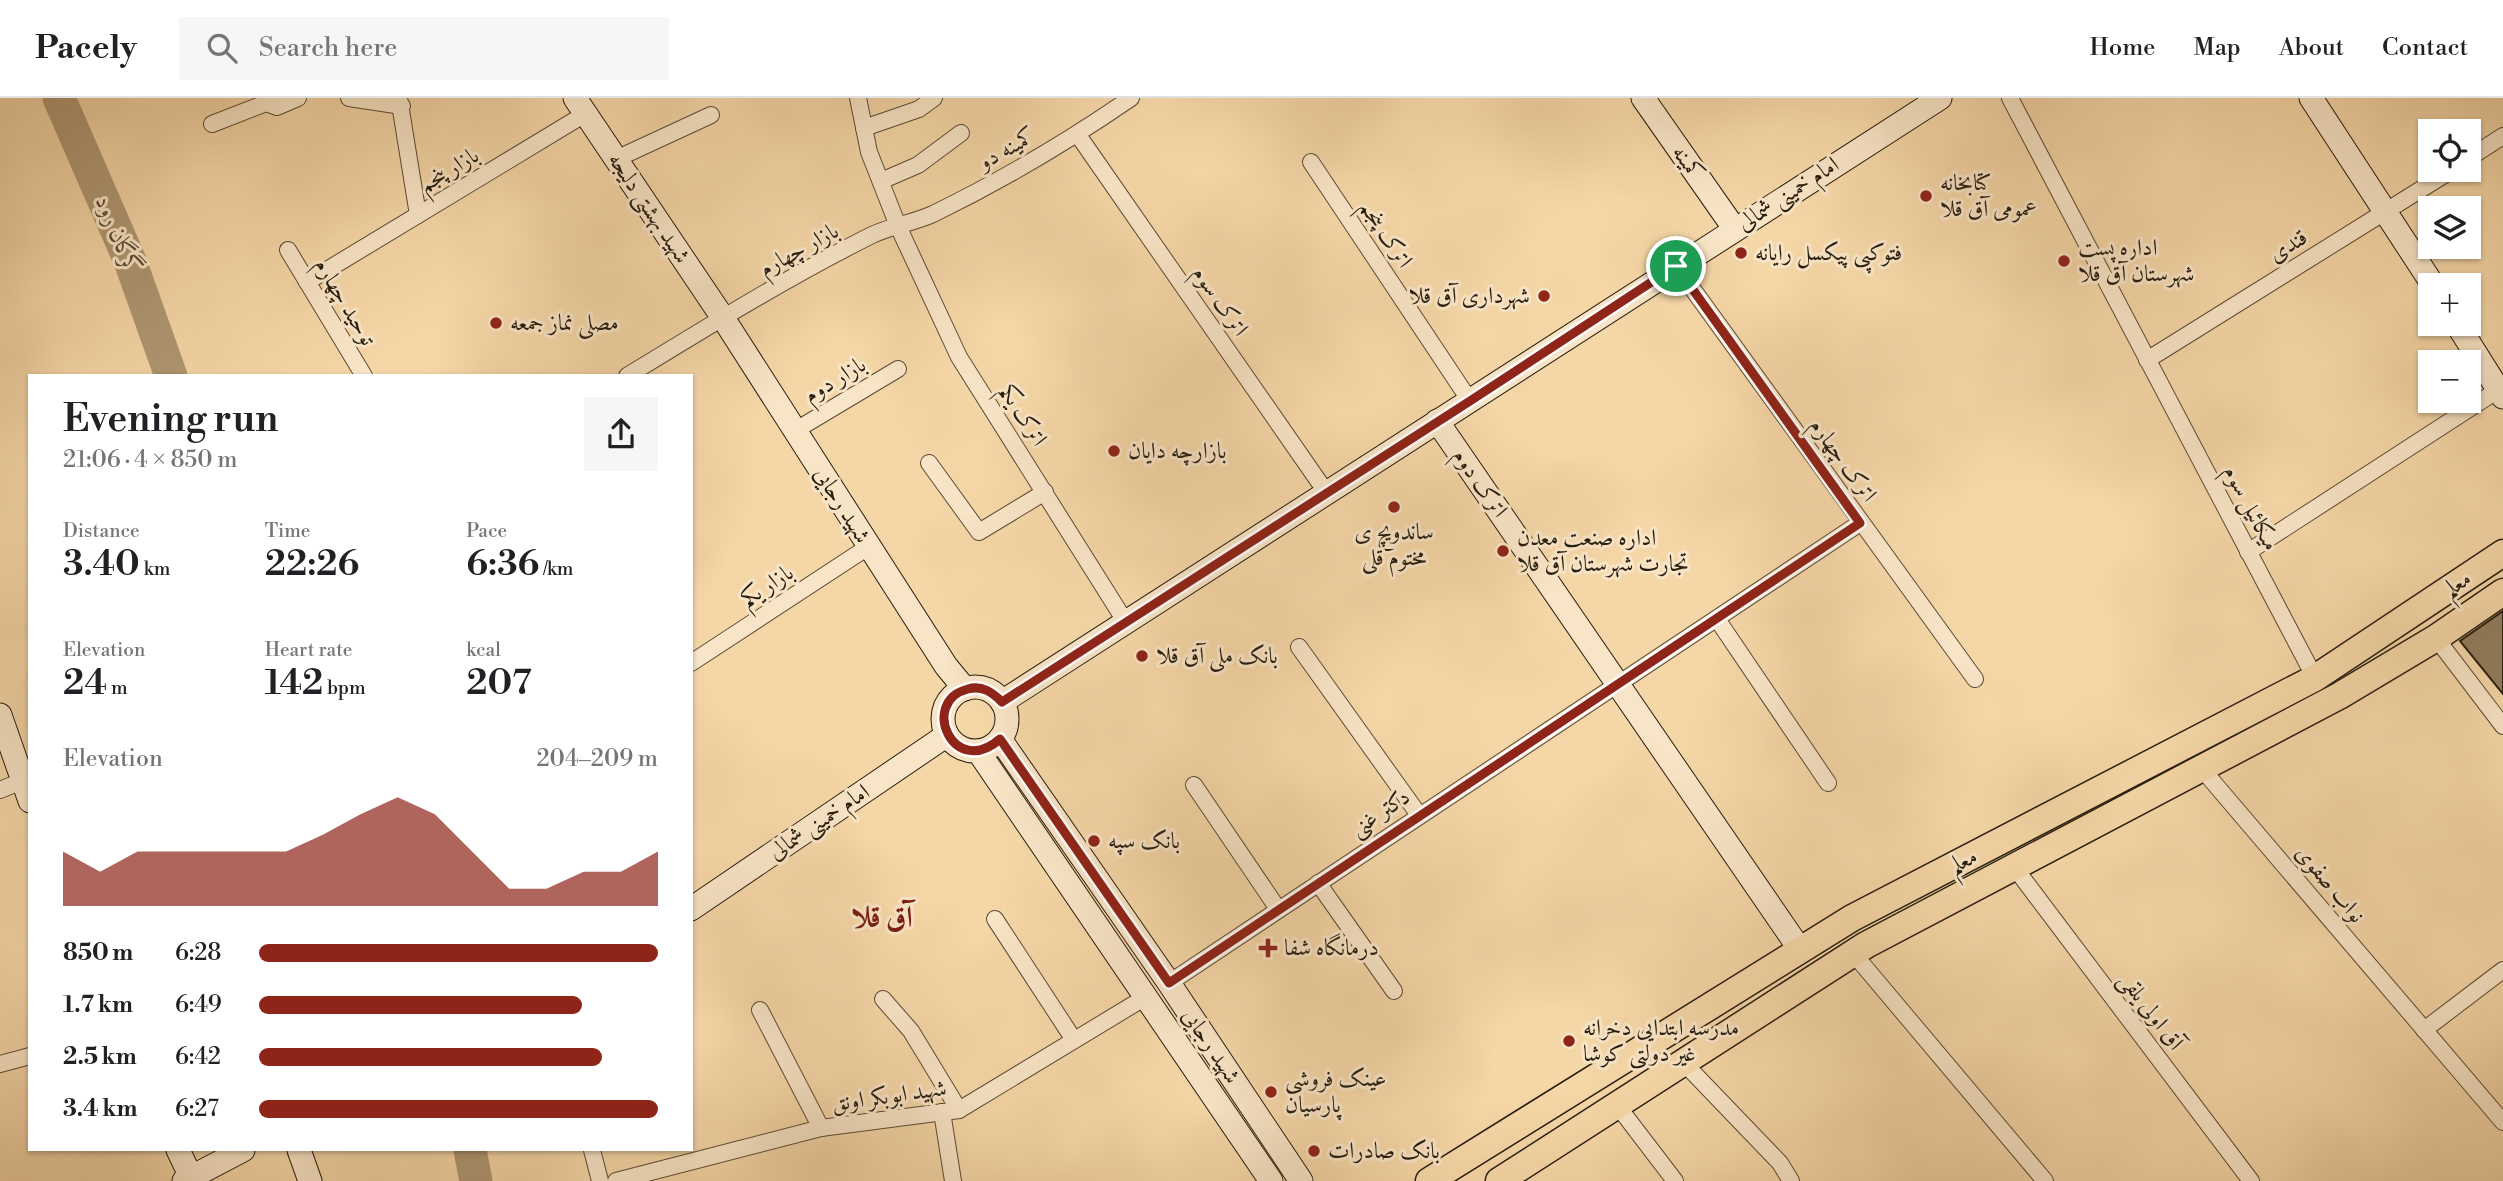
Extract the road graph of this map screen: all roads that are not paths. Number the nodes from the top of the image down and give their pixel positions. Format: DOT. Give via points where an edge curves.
graph roads {
  1 [pos="298,98"];
  2 [pos="349,98"];
  3 [pos="858,98"];
  4 [pos="934,98"];
  5 [pos="1131,98"];
  6 [pos="1643,98"];
  7 [pos="1940,98"];
  8 [pos="2010,98"];
  9 [pos="2311,98"];
  10 [pos="401,102"];
  11 [pos="580,106"];
  12 [pos="711,114"];
  13 [pos="212,124"];
  14 [pos="864,128"];
  15 [pos="961,133"];
  16 [pos="1077,135"];
  17 [pos="2503,136"];
  18 [pos="2481,150"];
  19 [pos="616,159"];
  20 [pos="1311,162"];
  21 [pos="881,181"];
  22 [pos="2433,182"];
  23 [pos="2386,212"];
  24 [pos="418,215"];
  25 [pos="898,226"];
  26 [pos="1734,228"];
  27 [pos="288,250"];
  28 [pos="1676,266"];
  29 [pos="2424,273"];
  30 [pos="307,282"];
  31 [pos="723,318"];
  32 [pos="2465,336"];
  33 [pos="2147,360"];
  34 [pos="898,369"];
  35 [pos="363,374"];
  36 [pos="629,374"];
  37 [pos="2501,393"];
  38 [pos="1470,401"];
  39 [pos="1437,421"];
  40 [pos="796,430"];
  41 [pos="929,463"];
  42 [pos="1045,492"];
  43 [pos="1326,492"];
  44 [pos="1860,523"];
  45 [pos="869,547"];
  46 [pos="2248,552"];
  47 [pos="2503,553"];
  48 [pos="2503,592"];
  49 [pos="1717,618"];
  50 [pos="1125,621"];
  51 [pos="2436,638"];
  52 [pos="1299,647"];
  53 [pos="693,662"];
  54 [pos="2315,678"];
  55 [pos="1975,679"];
  56 [pos="1618,684"];
  57 [pos="965,689"];
  58 [pos="1002,702"];
  59 [pos="0,715"];
  60 [pos="2503,726"];
  61 [pos="947,735"];
  62 [pos="1000,739"];
  63 [pos="978,751"];
  64 [pos="2202,768"];
  65 [pos="1828,783"];
  66 [pos="1194,785"];
  67 [pos="0,790"];
  68 [pos="26,791"];
  69 [pos="1419,815"];
  70 [pos="2015,868"];
  71 [pos="1318,883"];
  72 [pos="693,908"];
  73 [pos="1278,909"];
  74 [pos="1852,918"];
  75 [pos="995,919"];
  76 [pos="1860,949"];
  77 [pos="1801,951"];
  78 [pos="2503,970"];
  79 [pos="1169,983"];
  80 [pos="1394,991"];
  81 [pos="1144,998"];
  82 [pos="883,999"];
  83 [pos="760,1010"];
  84 [pos="2424,1030"];
  85 [pos="1074,1040"];
  86 [pos="28,1057"];
  87 [pos="1684,1062"];
  88 [pos="0,1065"];
  89 [pos="1617,1105"];
  90 [pos="959,1110"];
  91 [pos="943,1112"];
  92 [pos="2503,1122"];
  93 [pos="821,1128"];
  94 [pos="178,1151"];
  95 [pos="241,1151"];
  96 [pos="299,1151"];
  97 [pos="593,1151"];
  98 [pos="1509,1178"];
  99 [pos="187,1179"];
  100 [pos="310,1181"];
  101 [pos="600,1181"];
  102 [pos="616,1181"];
  103 [pos="953,1181"];
  104 [pos="1271,1181"];
  105 [pos="1301,1181"];
  106 [pos="1429,1181"];
  107 [pos="1675,1181"];
  108 [pos="1791,1181"];
  109 [pos="2045,1181"];
  110 [pos="2251,1181"];
  1 -- 13 [label="street" via="277,107 266,103"];
  2 -- 10 [label="street"];
  3 -- 14 [label="street, اترک یکم"];
  4 -- 14 [label="street" via="919,109"];
  5 -- 16 [label="street, کمینه دو"];
  6 -- 26 [label="main road, کمینه"];
  7 -- 26 [label="main road, امام خمینی شمالی"];
  8 -- 33 [label="street, میکائیل سوم"];
  9 -- 23 [label="main road"];
  10 -- 24 [label="street"];
  11 -- 19 [label="main road, شهید بهشتی دلیجه"];
  11 -- 24 [label="street, بازار پنجم"];
  12 -- 19 [label="street"];
  14 -- 21 [label="street, اترک یکم"];
  15 -- 21 [label="street" via="918,165"];
  16 -- 25 [label="street, کمینه دو" via="1008,177"];
  16 -- 43 [label="street, اترک سوم"];
  17 -- 18 [label="street"];
  19 -- 31 [label="main road, شهید بهشتی دلیجه"];
  20 -- 38 [label="street, اترک پنجم"];
  21 -- 25 [label="street, اترک یکم"];
  22 -- 23 [label="street, قندی"];
  23 -- 29 [label="main road"];
  23 -- 33 [label="street, قندی"];
  24 -- 30 [label="street, بازار پنجم"];
  25 -- 31 [label="street, بازار چهارم" via="874,234"];
  25 -- 42 [label="street, اترک یکم" via="959,357"];
  26 -- 28 [label="main road, امام خمینی شمالی"];
  27 -- 30 [label="street, توحید چهارم"];
  28 -- 38 [label="main road, امام خمینی شمالی"];
  28 -- 44 [label="street, اترک چهارم"];
  30 -- 35 [label="street, توحید چهارم"];
  31 -- 36 [label="street, بازار چهارم"];
  31 -- 40 [label="main road, شهید رجایی"];
  32 -- 37 [label="main road"];
  33 -- 46 [label="street, میکائیل سوم"];
  34 -- 40 [label="street, بازار دوم"];
  37 -- 46 [label="street"];
  38 -- 39 [label="main road, امام خمینی شمالی"];
  39 -- 43 [label="main road, امام خمینی شمالی"];
  39 -- 56 [label="main road, اترک دوم"];
  40 -- 45 [label="main road, شهید رجایی"];
  41 -- 42 [label="street" via="979,532"];
  42 -- 50 [label="street, اترک یکم"];
  43 -- 50 [label="main road, امام خمینی شمالی"];
  44 -- 49 [label="street, دکتر غنی"];
  44 -- 55 [label="street, اترک چهارم"];
  45 -- 53 [label="street, بازار یکم"];
  45 -- 57 [label="main road, شهید رجایی"];
  46 -- 54 [label="street, میکائیل سوم"];
  47 -- 54 [label="main road, معلم"];
  48 -- 51 [label="main road, معلم"];
  49 -- 56 [label="street, دکتر غنی"];
  49 -- 65 [label="street"];
  50 -- 58 [label="main road, امام خمینی شمالی"];
  51 -- 60 [label="street"];
  51 -- 64 [label="main road, معلم" via="2339,696"];
  52 -- 69 [label="street"];
  54 -- 74 [label="main road, معلم"];
  56 -- 69 [label="street, دکتر غنی"];
  56 -- 77 [label="main road, اترک دوم"];
  57 -- 58 [label="main road" via="985,689"];
  57 -- 61 [label="main road" via="955,694 944,713"];
  58 -- 62 [label="main road" via="1006,727"];
  59 -- 68 [label="main road"];
  61 -- 63 [label="main road" via="966,750"];
  61 -- 72 [label="main road, امام خمینی شمالی"];
  62 -- 63 [label="main road"];
  62 -- 79 [label="main road, شهید رجایی"];
  63 -- 81 [label="main road, شهید رجایی"];
  64 -- 70 [label="main road, معلم"];
  64 -- 84 [label="street, نواب صفوی"];
  66 -- 73 [label="street"];
  67 -- 68 [label="street"];
  69 -- 71 [label="street, دکتر غنی"];
  70 -- 76 [label="main road, معلم"];
  70 -- 110 [label="street, آق اولی یلقی"];
  71 -- 73 [label="street, دکتر غنی"];
  71 -- 80 [label="street"];
  73 -- 79 [label="street, دکتر غنی"];
  74 -- 76 [label="main road" via="1872,926"];
  74 -- 77 [label="main road, معلم"];
  75 -- 85 [label="street"];
  76 -- 87 [label="main road, معلم"];
  76 -- 109 [label="street"];
  77 -- 106 [label="main road, معلم"];
  78 -- 84 [label="street"];
  79 -- 105 [label="main road, شهید رجایی"];
  81 -- 85 [label="street, شهید ابوبکر اونق"];
  81 -- 104 [label="main road, شهید رجایی"];
  82 -- 90 [label="street" via="911,1031"];
  83 -- 93 [label="street"];
  84 -- 92 [label="street, نواب صفوی"];
  85 -- 90 [label="street, شهید ابوبکر اونق"];
  86 -- 88 [label="street"];
  87 -- 89 [label="main road, معلم"];
  87 -- 108 [label="street" via="1780,1163"];
  89 -- 98 [label="main road, معلم"];
  89 -- 107 [label="street"];
  90 -- 91 [label="street, شهید ابوبکر اونق"];
  91 -- 93 [label="street, شهید ابوبکر اونق"];
  91 -- 103 [label="street"];
  93 -- 102 [label="street, شهید ابوبکر اونق"];
  94 -- 99 [label="main road"];
  95 -- 99 [label="main road"];
  96 -- 100 [label="main road"];
  97 -- 101 [label="street"];
}
